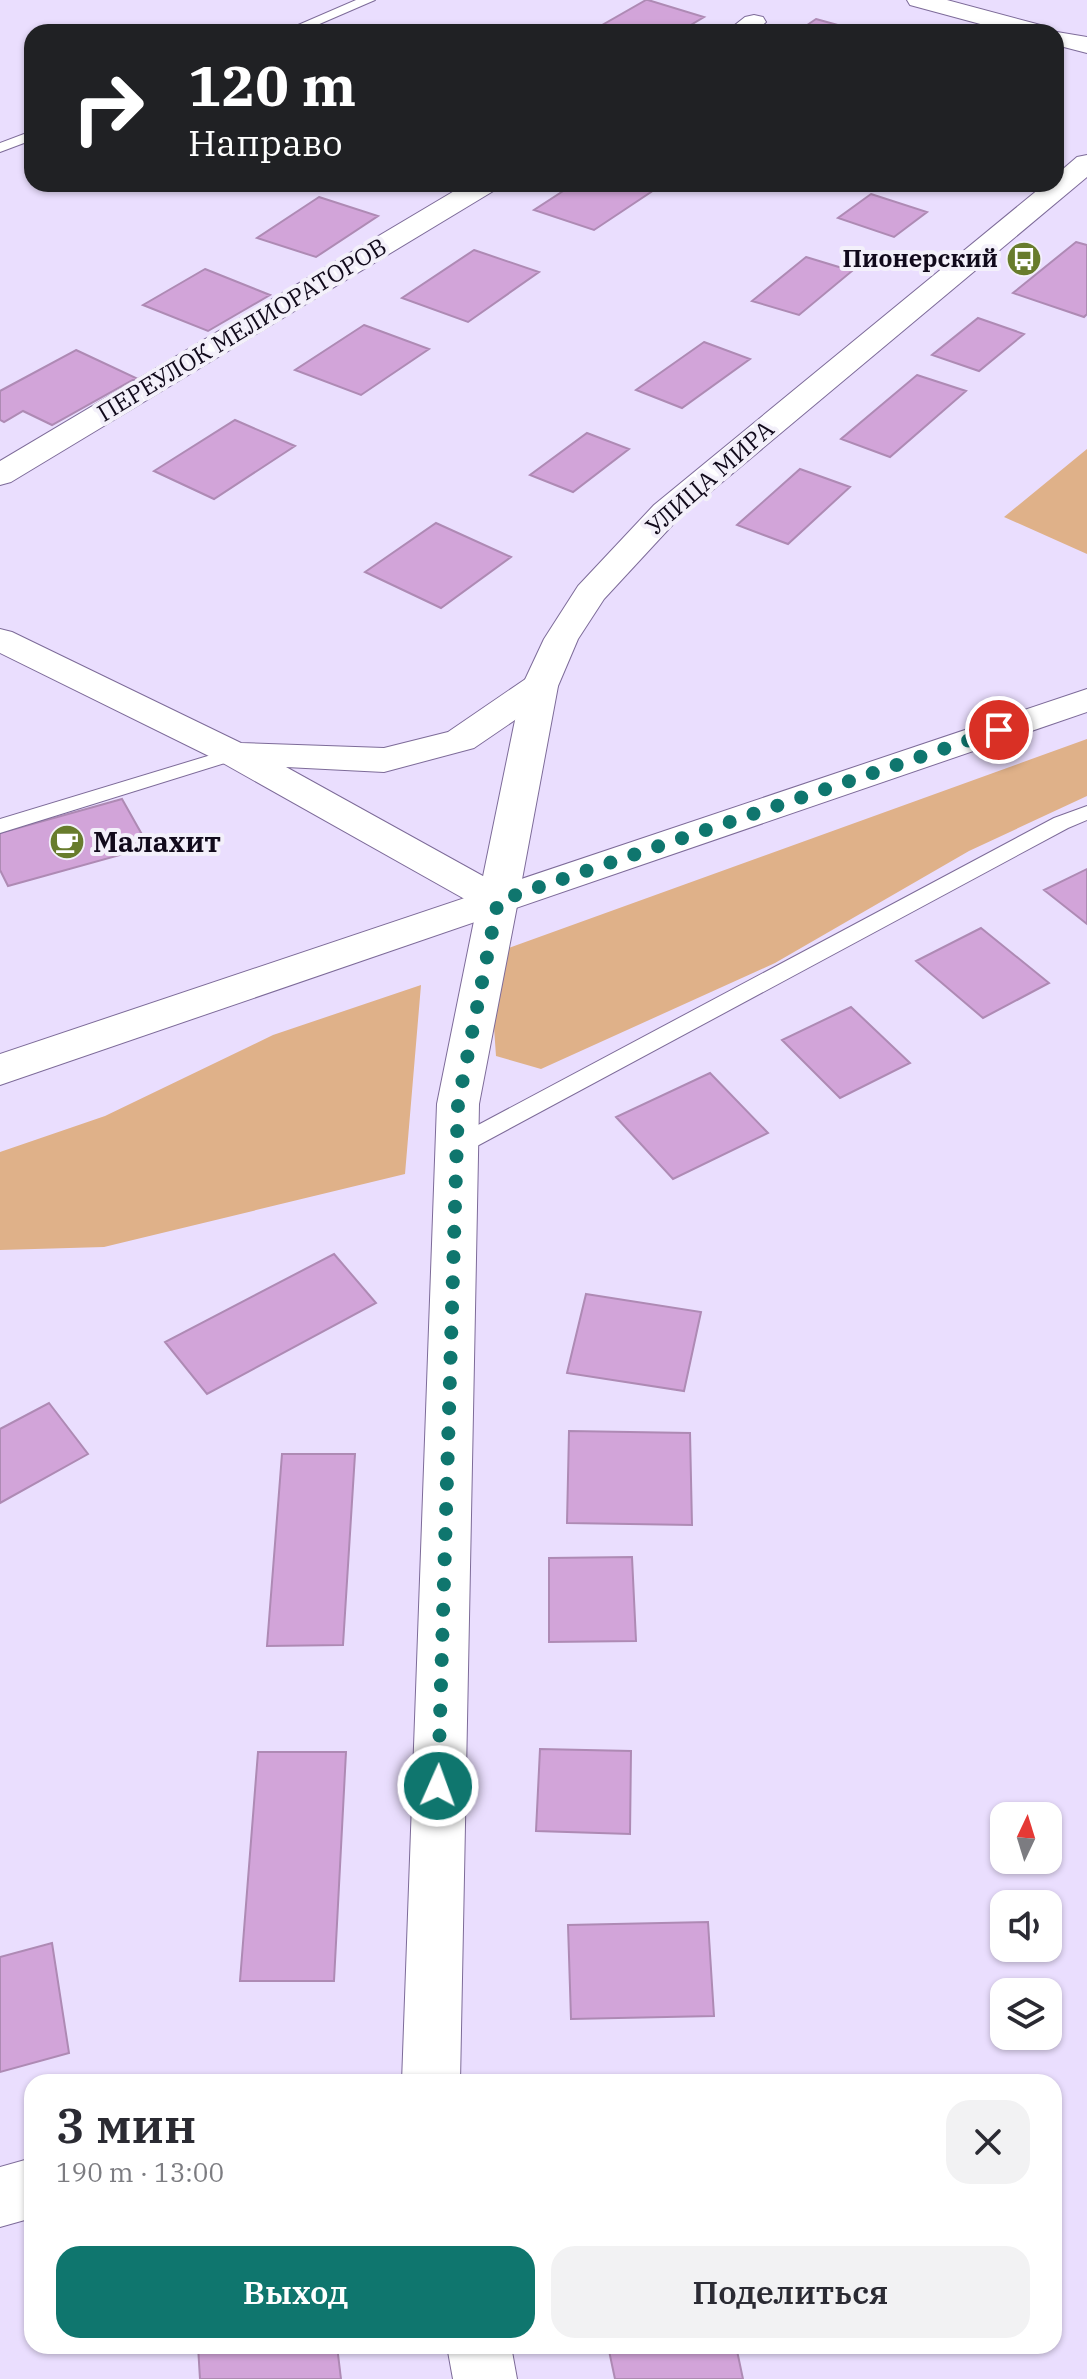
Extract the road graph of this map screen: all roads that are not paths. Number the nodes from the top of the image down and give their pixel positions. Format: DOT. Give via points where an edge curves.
graph roads {
  1 [pos="368,0"];
  2 [pos="919,0"];
  3 [pos="309,24"];
  4 [pos="1009,24"];
  5 [pos="1064,39"];
  6 [pos="1087,45"];
  7 [pos="24,138"];
  8 [pos="0,148"];
  9 [pos="1087,163"];
  10 [pos="1064,182"];
  11 [pos="472,192"];
  12 [pos="1052,192"];
  13 [pos="0,475"];
  14 [pos="0,639"];
  15 [pos="540,686"];
  16 [pos="1087,700"];
  17 [pos="234,754"];
  18 [pos="1087,813"];
  19 [pos="0,826"];
  20 [pos="498,901"];
  21 [pos="0,1070"];
  22 [pos="456,1147"];
  23 [pos="420,2074"];
  24 [pos="24,2190"];
  25 [pos="0,2197"];
  26 [pos="480,2354"];
  27 [pos="485,2379"];
  1 -- 3 [label="lane"];
  2 -- 4 [label="street"];
  5 -- 6 [label="street"];
  7 -- 8 [label="lane"];
  9 -- 10 [label="street, УЛИЦА МИРА"];
  11 -- 13 [label="street, ПЕРЕУЛОК МЕЛИОРАТОРОВ"];
  12 -- 15 [label="street, УЛИЦА МИРА" via="666,512 590,593"];
  14 -- 17 [label="street"];
  15 -- 17 [label="street" via="461,740 384,760"];
  15 -- 20 [label="street, УЛИЦА МИРА"];
  16 -- 20 [label="street"];
  17 -- 19 [label="lane"];
  17 -- 20 [label="street"];
  18 -- 22 [label="lane"];
  20 -- 21 [label="street"];
  20 -- 22 [label="street, УЛИЦА МИРА" via="458,1104"];
  22 -- 23 [label="street, УЛИЦА МИРА"];
  24 -- 25 [label="street"];
  26 -- 27 [label="street"];
}
